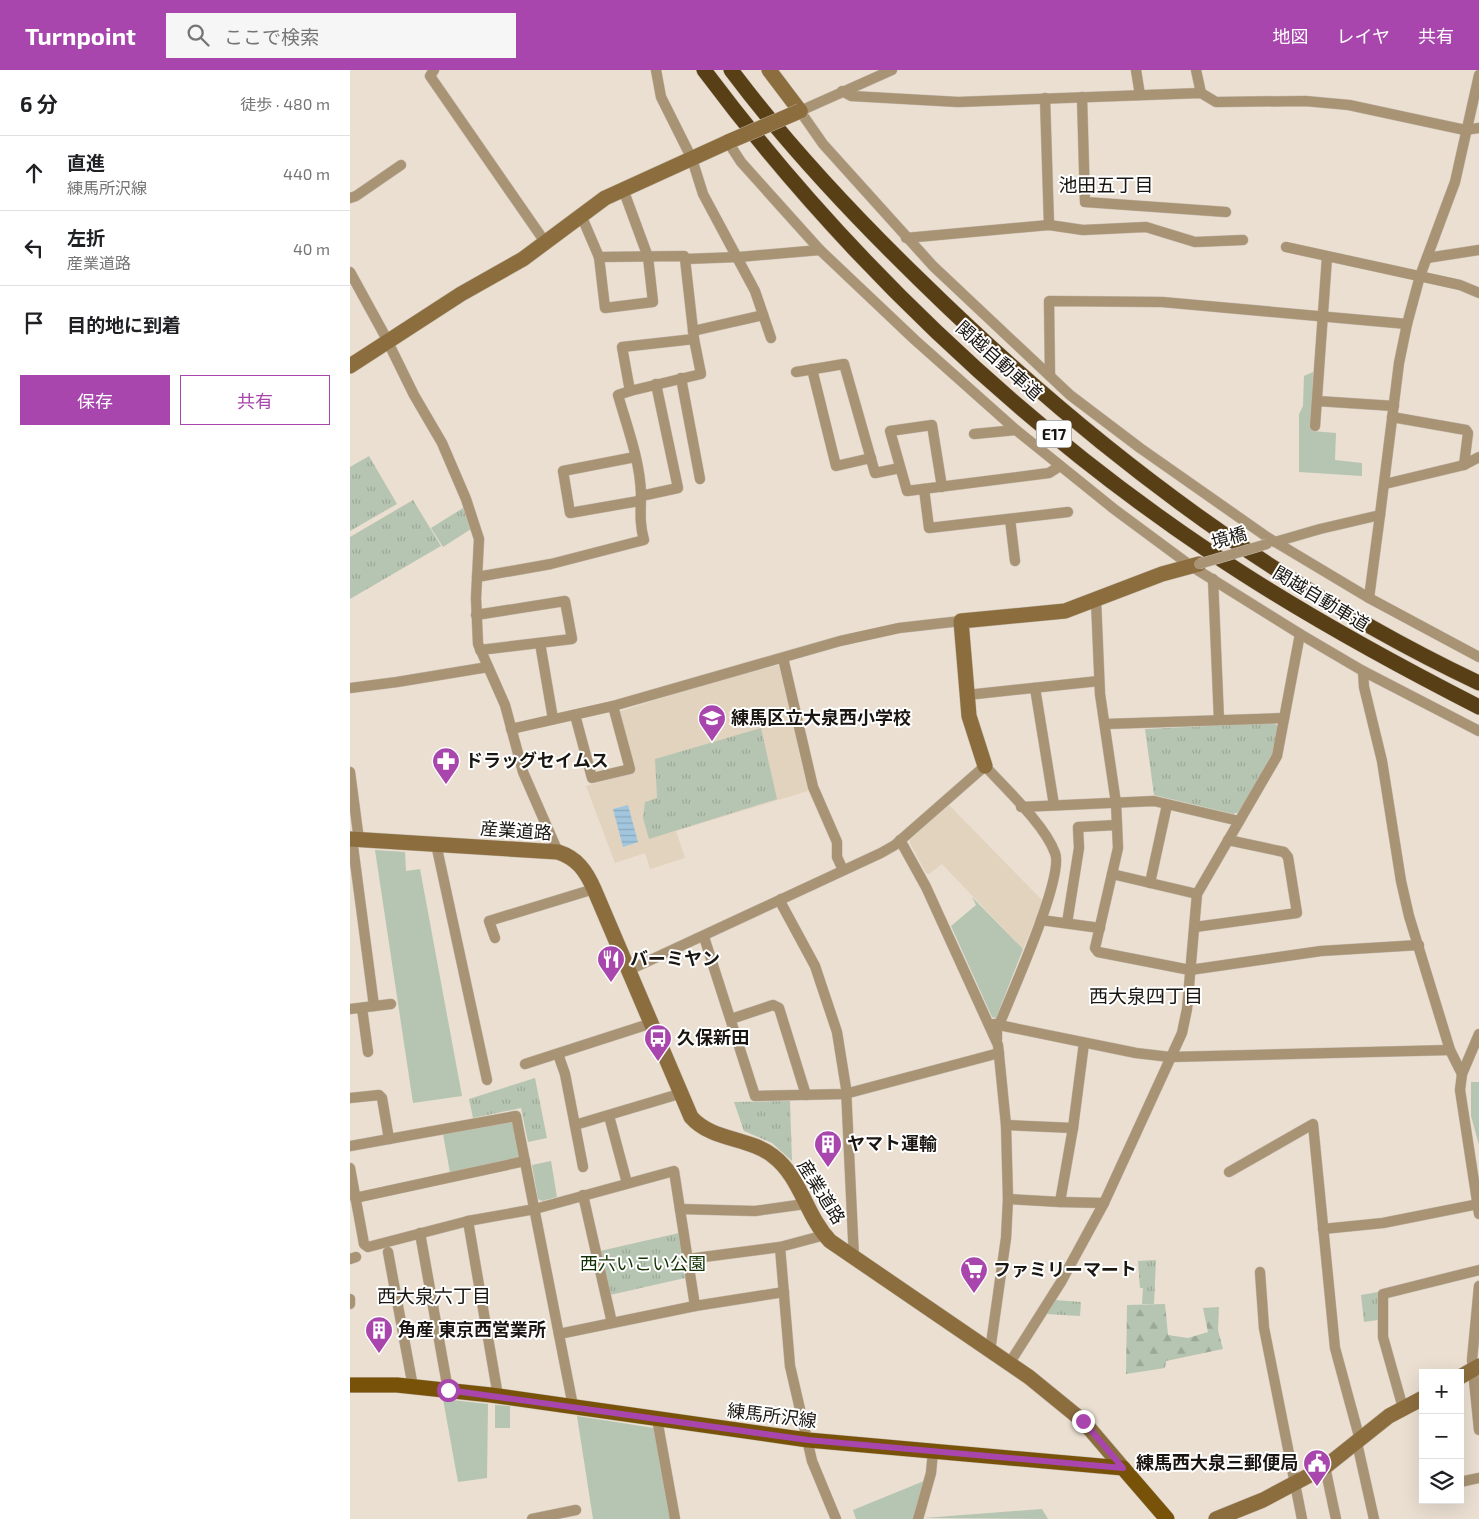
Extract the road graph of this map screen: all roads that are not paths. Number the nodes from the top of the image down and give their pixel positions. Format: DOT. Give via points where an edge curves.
graph roads {
  1 [pos="434,70"];
  2 [pos="656,70"];
  3 [pos="704,70"];
  4 [pos="731,70"];
  5 [pos="769,70"];
  6 [pos="892,70"];
  7 [pos="1136,70"];
  8 [pos="1196,70"];
  9 [pos="1479,75"];
  10 [pos="842,91"];
  11 [pos="1201,93"];
  12 [pos="1140,95"];
  13 [pos="1082,97"];
  14 [pos="1045,98"];
  15 [pos="800,111"];
  16 [pos="1479,128"];
  17 [pos="1465,130"];
  18 [pos="728,142"];
  19 [pos="692,159"];
  20 [pos="401,166"];
  21 [pos="623,189"];
  22 [pos="350,198"];
  23 [pos="1226,212"];
  24 [pos="581,215"];
  25 [pos="1049,225"];
  26 [pos="906,238"];
  27 [pos="1243,240"];
  28 [pos="545,242"];
  29 [pos="1286,247"];
  30 [pos="820,250"];
  31 [pos="1479,250"];
  32 [pos="599,257"];
  33 [pos="648,257"];
  34 [pos="739,258"];
  35 [pos="1327,258"];
  36 [pos="1427,258"];
  37 [pos="685,259"];
  38 [pos="350,272"];
  39 [pos="1420,276"];
  40 [pos="1479,293"];
  41 [pos="763,315"];
  42 [pos="1323,317"];
  43 [pos="1407,324"];
  44 [pos="694,335"];
  45 [pos="771,338"];
  46 [pos="387,341"];
  47 [pos="350,366"];
  48 [pos="812,369"];
  49 [pos="796,372"];
  50 [pos="1050,376"];
  51 [pos="681,378"];
  52 [pos="656,384"];
  53 [pos="630,391"];
  54 [pos="1317,401"];
  55 [pos="1394,406"];
  56 [pos="1392,417"];
  57 [pos="1315,426"];
  58 [pos="1016,430"];
  59 [pos="974,434"];
  60 [pos="636,457"];
  61 [pos="1479,457"];
  62 [pos="871,458"];
  63 [pos="1464,464"];
  64 [pos="1060,466"];
  65 [pos="900,468"];
  66 [pos="700,479"];
  67 [pos="1385,484"];
  68 [pos="942,487"];
  69 [pos="924,489"];
  70 [pos="640,498"];
  71 [pos="1068,512"];
  72 [pos="1380,515"];
  73 [pos="1010,519"];
  74 [pos="1278,542"];
  75 [pos="1015,561"];
  76 [pos="1195,565"];
  77 [pos="477,577"];
  78 [pos="1213,579"];
  79 [pos="1369,598"];
  80 [pos="1096,600"];
  81 [pos="476,615"];
  82 [pos="961,622"];
  83 [pos="1300,634"];
  84 [pos="540,643"];
  85 [pos="480,650"];
  86 [pos="1479,657"];
  87 [pos="783,658"];
  88 [pos="488,667"];
  89 [pos="1363,671"];
  90 [pos="1099,681"];
  91 [pos="1479,683"];
  92 [pos="350,688"];
  93 [pos="1035,688"];
  94 [pos="967,695"];
  95 [pos="613,706"];
  96 [pos="1479,707"];
  97 [pos="575,715"];
  98 [pos="1284,718"];
  99 [pos="553,719"];
  100 [pos="1219,720"];
  101 [pos="1106,724"];
  102 [pos="511,729"];
  103 [pos="1479,731"];
  104 [pos="986,766"];
  105 [pos="350,772"];
  106 [pos="1116,803"];
  107 [pos="1054,805"];
  108 [pos="1167,805"];
  109 [pos="1021,807"];
  110 [pos="1239,821"];
  111 [pos="1117,825"];
  112 [pos="354,839"];
  113 [pos="900,840"];
  114 [pos="1228,840"];
  115 [pos="436,844"];
  116 [pos="558,852"];
  117 [pos="843,870"];
  118 [pos="1112,874"];
  119 [pos="1150,883"];
  120 [pos="594,889"];
  121 [pos="1197,894"];
  122 [pos="781,899"];
  123 [pos="1041,920"];
  124 [pos="1067,924"];
  125 [pos="1195,927"];
  126 [pos="1100,928"];
  127 [pos="704,937"];
  128 [pos="495,938"];
  129 [pos="1419,945"];
  130 [pos="630,970"];
  131 [pos="1190,970"];
  132 [pos="391,1004"];
  133 [pos="374,1006"];
  134 [pos="362,1008"];
  135 [pos="350,1009"];
  136 [pos="731,1019"];
  137 [pos="652,1023"];
  138 [pos="999,1023"];
  139 [pos="988,1024"];
  140 [pos="1479,1034"];
  141 [pos="997,1039"];
  142 [pos="1084,1043"];
  143 [pos="1450,1050"];
  144 [pos="368,1052"];
  145 [pos="999,1053"];
  146 [pos="558,1054"];
  147 [pos="1170,1057"];
  148 [pos="525,1064"];
  149 [pos="1462,1074"];
  150 [pos="487,1080"];
  151 [pos="679,1094"];
  152 [pos="846,1094"];
  153 [pos="806,1095"];
  154 [pos="350,1098"];
  155 [pos="610,1116"];
  156 [pos="575,1125"];
  157 [pos="1006,1125"];
  158 [pos="1073,1128"];
  159 [pos="389,1139"];
  160 [pos="350,1146"];
  161 [pos="525,1161"];
  162 [pos="583,1167"];
  163 [pos="350,1168"];
  164 [pos="1229,1172"];
  165 [pos="627,1183"];
  166 [pos="582,1195"];
  167 [pos="356,1198"];
  168 [pos="1008,1199"];
  169 [pos="1060,1202"];
  170 [pos="806,1204"];
  171 [pos="1104,1204"];
  172 [pos="1479,1204"];
  173 [pos="535,1209"];
  174 [pos="680,1209"];
  175 [pos="1479,1214"];
  176 [pos="468,1221"];
  177 [pos="1323,1229"];
  178 [pos="420,1233"];
  179 [pos="825,1235"];
  180 [pos="780,1247"];
  181 [pos="388,1252"];
  182 [pos="688,1259"];
  183 [pos="854,1259"];
  184 [pos="1479,1270"];
  185 [pos="1260,1272"];
  186 [pos="1479,1286"];
  187 [pos="784,1292"];
  188 [pos="350,1299"];
  189 [pos="350,1304"];
  190 [pos="695,1306"];
  191 [pos="612,1324"];
  192 [pos="559,1334"];
  193 [pos="990,1351"];
  194 [pos="1009,1364"];
  195 [pos="1471,1371"];
  196 [pos="350,1385"];
  197 [pos="413,1387"];
  198 [pos="448,1390"];
  199 [pos="498,1396"];
  200 [pos="1419,1400"];
  201 [pos="573,1406"];
  202 [pos="1403,1408"];
  203 [pos="657,1419"];
  204 [pos="1478,1424"];
  205 [pos="808,1440"];
  206 [pos="1358,1441"];
  207 [pos="932,1451"];
  208 [pos="1324,1467"];
  209 [pos="1123,1468"];
  210 [pos="1479,1478"];
  211 [pos="1464,1481"];
  212 [pos="1294,1485"];
  213 [pos="576,1510"];
  214 [pos="532,1519"];
  215 [pos="675,1519"];
  216 [pos="836,1519"];
  217 [pos="918,1519"];
  218 [pos="1167,1519"];
  219 [pos="1216,1519"];
  220 [pos="1302,1519"];
  221 [pos="1336,1519"];
  222 [pos="1374,1519"];
  1 -- 28 [label="street" via="430,76"];
  2 -- 19 [label="street" via="661,97"];
  3 -- 96 [label="highway, 関越自動車道 / E17" via="830,224 912,308 997,386 1084,459 1209,551 1278,596"];
  4 -- 91 [label="highway, 関越自動車道 / E17" via="818,176 892,252 1016,372 1100,442 1152,484 1303,587 1393,640"];
  5 -- 15 [label="street"];
  6 -- 10 [label="street"];
  7 -- 12 [label="street"];
  8 -- 11 [label="street"];
  9 -- 17 [label="street"];
  10 -- 14 [label="street" via="851,96 907,101"];
  10 -- 15 [label="street"];
  11 -- 12 [label="street"];
  11 -- 17 [label="street" via="1216,102 1304,101 1349,105"];
  12 -- 13 [label="street"];
  13 -- 14 [label="street"];
  13 -- 23 [label="street" via="1085,202"];
  14 -- 25 [label="street"];
  15 -- 18 [label="street, bridge"];
  15 -- 26 [label="street" via="823,144"];
  16 -- 17 [label="street"];
  17 -- 36 [label="street" via="1455,182"];
  18 -- 19 [label="street"];
  18 -- 30 [label="street" via="741,162"];
  19 -- 21 [label="street"];
  19 -- 34 [label="street" via="703,194"];
  20 -- 22 [label="street"];
  21 -- 24 [label="street"];
  21 -- 33 [label="street"];
  24 -- 28 [label="street"];
  24 -- 32 [label="street"];
  25 -- 26 [label="street"];
  25 -- 27 [label="street" via="1082,230 1146,227 1194,242"];
  26 -- 50 [label="street"];
  28 -- 46 [label="street" via="523,259"];
  29 -- 35 [label="street"];
  30 -- 34 [label="street"];
  30 -- 58 [label="street"];
  31 -- 36 [label="street"];
  32 -- 33 [label="street"];
  32 -- 33 [label="street" via="605,308 653,302"];
  33 -- 37 [label="street" via="684,256"];
  34 -- 37 [label="street"];
  34 -- 41 [label="street"];
  35 -- 39 [label="street"];
  35 -- 42 [label="street"];
  36 -- 39 [label="street"];
  37 -- 44 [label="street"];
  38 -- 46 [label="street"];
  39 -- 40 [label="street"];
  39 -- 43 [label="street"];
  41 -- 44 [label="street"];
  41 -- 45 [label="street"];
  42 -- 43 [label="street"];
  42 -- 50 [label="street" via="1162,302 1049,301"];
  42 -- 54 [label="street"];
  43 -- 55 [label="street"];
  44 -- 51 [label="street" via="701,374"];
  44 -- 53 [label="street" via="622,347"];
  46 -- 47 [label="street"];
  46 -- 77 [label="street" via="455,468 479,538"];
  48 -- 49 [label="street"];
  48 -- 62 [label="street" via="844,364"];
  48 -- 62 [label="street" via="836,466"];
  50 -- 74 [label="street" via="1140,448"];
  51 -- 52 [label="street"];
  51 -- 66 [label="street"];
  52 -- 53 [label="street"];
  52 -- 70 [label="street" via="678,488"];
  53 -- 60 [label="street" via="618,395"];
  54 -- 55 [label="street"];
  54 -- 57 [label="street"];
  55 -- 56 [label="street"];
  56 -- 63 [label="street" via="1466,430"];
  56 -- 67 [label="street"];
  58 -- 59 [label="street"];
  58 -- 64 [label="street"];
  60 -- 70 [label="street"];
  60 -- 70 [label="street" via="563,471 570,513"];
  61 -- 63 [label="street"];
  62 -- 65 [label="street" via="875,472"];
  63 -- 67 [label="street"];
  64 -- 68 [label="street" via="1049,473"];
  64 -- 76 [label="street"];
  65 -- 68 [label="street" via="890,431 932,425"];
  65 -- 69 [label="street" via="907,492"];
  67 -- 72 [label="street"];
  68 -- 69 [label="street"];
  69 -- 73 [label="street" via="929,528"];
  70 -- 77 [label="street" via="639,522 644,540 551,564"];
  71 -- 73 [label="street"];
  72 -- 74 [label="street, 境橋"];
  72 -- 79 [label="street"];
  73 -- 75 [label="street"];
  74 -- 76 [label="street, 境橋, bridge"];
  74 -- 79 [label="street"];
  76 -- 78 [label="street"];
  76 -- 80 [label="street" via="1162,574"];
  77 -- 81 [label="street"];
  78 -- 83 [label="street"];
  78 -- 100 [label="street"];
  79 -- 86 [label="street"];
  80 -- 82 [label="street" via="1065,612"];
  80 -- 90 [label="street"];
  81 -- 84 [label="street" via="565,601 572,638"];
  81 -- 85 [label="street"];
  82 -- 87 [label="street" via="899,628"];
  82 -- 94 [label="street"];
  83 -- 89 [label="street"];
  83 -- 98 [label="street"];
  84 -- 85 [label="street"];
  84 -- 99 [label="street"];
  85 -- 88 [label="street"];
  87 -- 95 [label="street"];
  87 -- 117 [label="street" via="813,788 837,842 837,857"];
  88 -- 92 [label="street"];
  88 -- 102 [label="street" via="500,692"];
  89 -- 103 [label="street"];
  89 -- 129 [label="street" via="1393,821 1401,880"];
  90 -- 93 [label="street"];
  90 -- 101 [label="street"];
  93 -- 94 [label="street"];
  93 -- 107 [label="street"];
  94 -- 104 [label="street" via="971,726"];
  95 -- 97 [label="street"];
  95 -- 97 [label="street" via="630,769 592,778"];
  97 -- 99 [label="street"];
  98 -- 100 [label="street"];
  98 -- 110 [label="street" via="1277,756"];
  99 -- 102 [label="street"];
  100 -- 101 [label="street"];
  101 -- 106 [label="street"];
  102 -- 116 [label="street" via="523,772"];
  104 -- 109 [label="street"];
  104 -- 113 [label="street"];
  105 -- 112 [label="street"];
  106 -- 107 [label="street"];
  106 -- 108 [label="street" via="1154,801"];
  106 -- 111 [label="street"];
  107 -- 109 [label="street"];
  108 -- 110 [label="street"];
  108 -- 119 [label="street"];
  109 -- 123 [label="street" via="1056,854 1051,896"];
  110 -- 114 [label="street"];
  111 -- 118 [label="street" via="1118,848"];
  111 -- 124 [label="street" via="1078,826 1079,848"];
  112 -- 115 [label="street, 産業道路"];
  112 -- 133 [label="street"];
  113 -- 117 [label="street" via="881,854"];
  113 -- 139 [label="street" via="926,887"];
  114 -- 121 [label="street"];
  114 -- 125 [label="street" via="1284,852 1288,857 1297,913"];
  115 -- 116 [label="street, 産業道路"];
  115 -- 150 [label="street"];
  116 -- 120 [label="street, 産業道路" via="568,855 580,865"];
  117 -- 122 [label="street"];
  118 -- 119 [label="street"];
  118 -- 126 [label="street"];
  119 -- 121 [label="street"];
  120 -- 128 [label="street" via="489,921"];
  120 -- 130 [label="street, 産業道路"];
  121 -- 125 [label="street"];
  122 -- 127 [label="street"];
  122 -- 152 [label="street" via="815,966 837,1032"];
  123 -- 124 [label="street"];
  123 -- 138 [label="street"];
  124 -- 126 [label="street"];
  125 -- 131 [label="street"];
  126 -- 131 [label="street" via="1095,948 1098,952"];
  127 -- 130 [label="street"];
  127 -- 136 [label="street"];
  129 -- 131 [label="street" via="1321,951"];
  129 -- 143 [label="street"];
  130 -- 137 [label="street, 産業道路"];
  131 -- 147 [label="street" via="1182,1033"];
  132 -- 133 [label="street"];
  133 -- 134 [label="street"];
  134 -- 135 [label="street"];
  134 -- 144 [label="street"];
  136 -- 153 [label="street" via="755,1096"];
  136 -- 153 [label="street" via="773,1005 778,1008"];
  137 -- 146 [label="street"];
  137 -- 151 [label="street, 産業道路"];
  138 -- 139 [label="street"];
  138 -- 141 [label="street"];
  138 -- 142 [label="street"];
  139 -- 141 [label="street"];
  140 -- 149 [label="street"];
  141 -- 145 [label="street"];
  142 -- 147 [label="street"];
  142 -- 158 [label="street"];
  143 -- 147 [label="street"];
  143 -- 149 [label="street"];
  145 -- 152 [label="street"];
  145 -- 157 [label="street"];
  146 -- 148 [label="street"];
  146 -- 156 [label="street"];
  147 -- 171 [label="street"];
  149 -- 172 [label="street" via="1462,1116"];
  151 -- 155 [label="street"];
  151 -- 170 [label="street, 産業道路" via="691,1117 702,1127 774,1156 790,1174"];
  152 -- 153 [label="street"];
  152 -- 183 [label="street"];
  154 -- 159 [label="street" via="379,1095 382,1098"];
  155 -- 156 [label="street"];
  155 -- 165 [label="street"];
  156 -- 162 [label="street"];
  157 -- 158 [label="street"];
  157 -- 168 [label="street"];
  158 -- 169 [label="street"];
  159 -- 160 [label="street"];
  159 -- 161 [label="street" via="516,1116"];
  161 -- 167 [label="street"];
  161 -- 173 [label="street"];
  163 -- 167 [label="street"];
  164 -- 177 [label="street" via="1313,1124"];
  165 -- 166 [label="street"];
  165 -- 174 [label="street" via="674,1171"];
  166 -- 173 [label="street"];
  166 -- 191 [label="street"];
  167 -- 178 [label="street" via="364,1244 368,1247"];
  168 -- 169 [label="street"];
  168 -- 193 [label="street" via="1006,1238"];
  169 -- 171 [label="street"];
  170 -- 174 [label="street" via="755,1211"];
  170 -- 179 [label="street, 産業道路"];
  171 -- 194 [label="street" via="1061,1282"];
  172 -- 175 [label="street"];
  172 -- 177 [label="street" via="1383,1223"];
  173 -- 176 [label="street"];
  173 -- 192 [label="street"];
  174 -- 182 [label="street"];
  176 -- 178 [label="street"];
  176 -- 199 [label="street"];
  177 -- 206 [label="street" via="1335,1348"];
  178 -- 198 [label="street"];
  179 -- 180 [label="street"];
  179 -- 183 [label="street, 産業道路"];
  180 -- 182 [label="street"];
  180 -- 187 [label="street"];
  181 -- 197 [label="street"];
  182 -- 190 [label="street"];
  183 -- 193 [label="street, 産業道路"];
  184 -- 202 [label="street" via="1383,1294 1383,1337"];
  185 -- 212 [label="street" via="1264,1328"];
  186 -- 195 [label="street"];
  187 -- 190 [label="street"];
  187 -- 205 [label="street" via="790,1366"];
  188 -- 189 [label="street"];
  190 -- 191 [label="street"];
  191 -- 192 [label="street"];
  192 -- 201 [label="street"];
  193 -- 194 [label="street, 産業道路"];
  194 -- 209 [label="street, 産業道路" via="1083,1421"];
  195 -- 204 [label="street"];
  196 -- 197 [label="main road, 練馬所沢線"];
  197 -- 198 [label="main road, 練馬所沢線"];
  198 -- 199 [label="main road, 練馬所沢線"];
  199 -- 201 [label="main road, 練馬所沢線"];
  200 -- 202 [label="street"];
  201 -- 203 [label="main road, 練馬所沢線"];
  202 -- 206 [label="street"];
  203 -- 205 [label="main road, 練馬所沢線"];
  203 -- 215 [label="street"];
  205 -- 207 [label="main road, 練馬所沢線"];
  205 -- 216 [label="street" via="812,1461"];
  206 -- 208 [label="street"];
  206 -- 222 [label="street"];
  207 -- 209 [label="main road, 練馬所沢線"];
  207 -- 217 [label="street" via="931,1473"];
  208 -- 212 [label="street"];
  208 -- 221 [label="street"];
  209 -- 218 [label="main road"];
  210 -- 211 [label="street"];
  212 -- 219 [label="street"];
  212 -- 220 [label="street"];
  213 -- 214 [label="street"];
}
